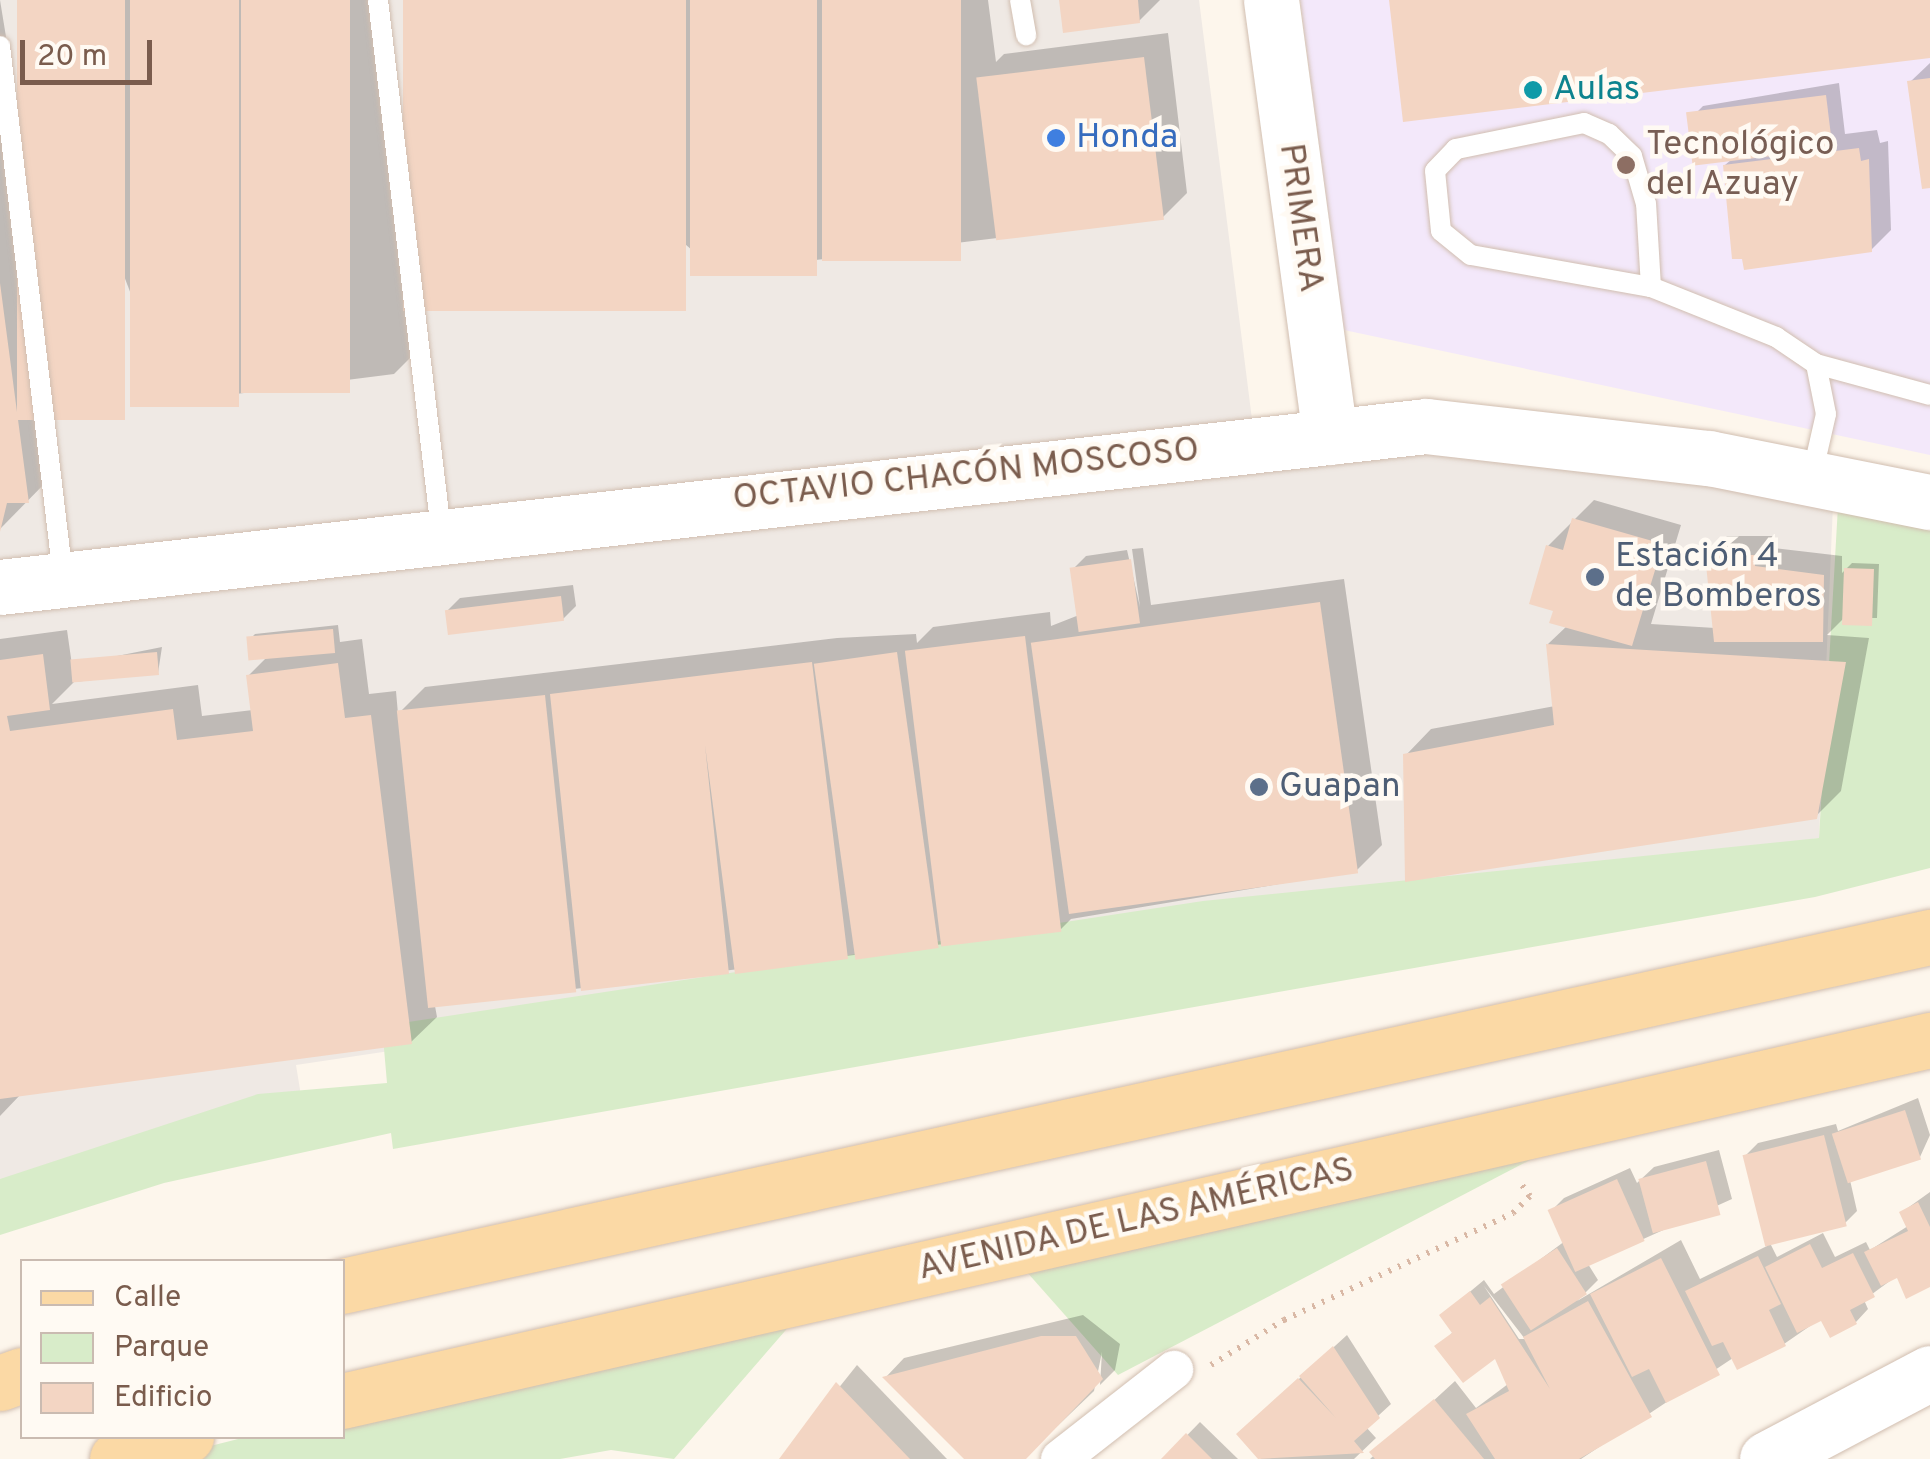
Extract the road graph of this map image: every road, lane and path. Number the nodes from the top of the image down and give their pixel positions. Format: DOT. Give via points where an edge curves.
graph roads {
  1 [pos="378,0"];
  2 [pos="1020,0"];
  3 [pos="1271,0"];
  4 [pos="1026,35"];
  5 [pos="0,46"];
  6 [pos="1651,287"];
  7 [pos="1816,364"];
  8 [pos="1930,395"];
  9 [pos="1330,436"];
  10 [pos="1812,477"];
  11 [pos="1930,502"];
  12 [pos="441,531"];
  13 [pos="63,577"];
  14 [pos="0,587"];
  15 [pos="1930,937"];
  16 [pos="1930,1040"];
  17 [pos="1505,1136"];
  18 [pos="345,1285"];
  19 [pos="1174,1370"];
  20 [pos="1930,1373"];
  21 [pos="345,1400"];
  22 [pos="177,1439"];
  23 [pos="117,1459"];
  24 [pos="1060,1459"];
  25 [pos="1767,1459"];
  1 -- 12 [label="lane"];
  2 -- 4 [label="lane"];
  3 -- 9 [label="street, PRIMERA"];
  5 -- 13 [label="lane"];
  6 -- 6 [label="lane" via="1471,256 1441,231 1435,171 1456,149 1584,123 1609,134 1632,156 1646,204"];
  6 -- 7 [label="lane" via="1776,337"];
  7 -- 8 [label="lane"];
  7 -- 10 [label="lane" via="1826,414"];
  9 -- 10 [label="street, OCTAVIO CHACÓN MOSCOSO" via="1426,426"];
  9 -- 12 [label="street, OCTAVIO CHACÓN MOSCOSO"];
  10 -- 11 [label="street, OCTAVIO CHACÓN MOSCOSO"];
  12 -- 13 [label="street, OCTAVIO CHACÓN MOSCOSO"];
  13 -- 14 [label="street, OCTAVIO CHACÓN MOSCOSO"];
  15 -- 18 [label="main road"];
  16 -- 17 [label="main road, AVENIDA DE LAS AMÉRICAS"];
  17 -- 19 [label="path" via="1530,1196 1513,1213 1284,1320 1207,1368"];
  17 -- 21 [label="main road, AVENIDA DE LAS AMÉRICAS"];
  19 -- 24 [label="street"];
  20 -- 25 [label="street"];
  22 -- 23 [label="main road"];
}
